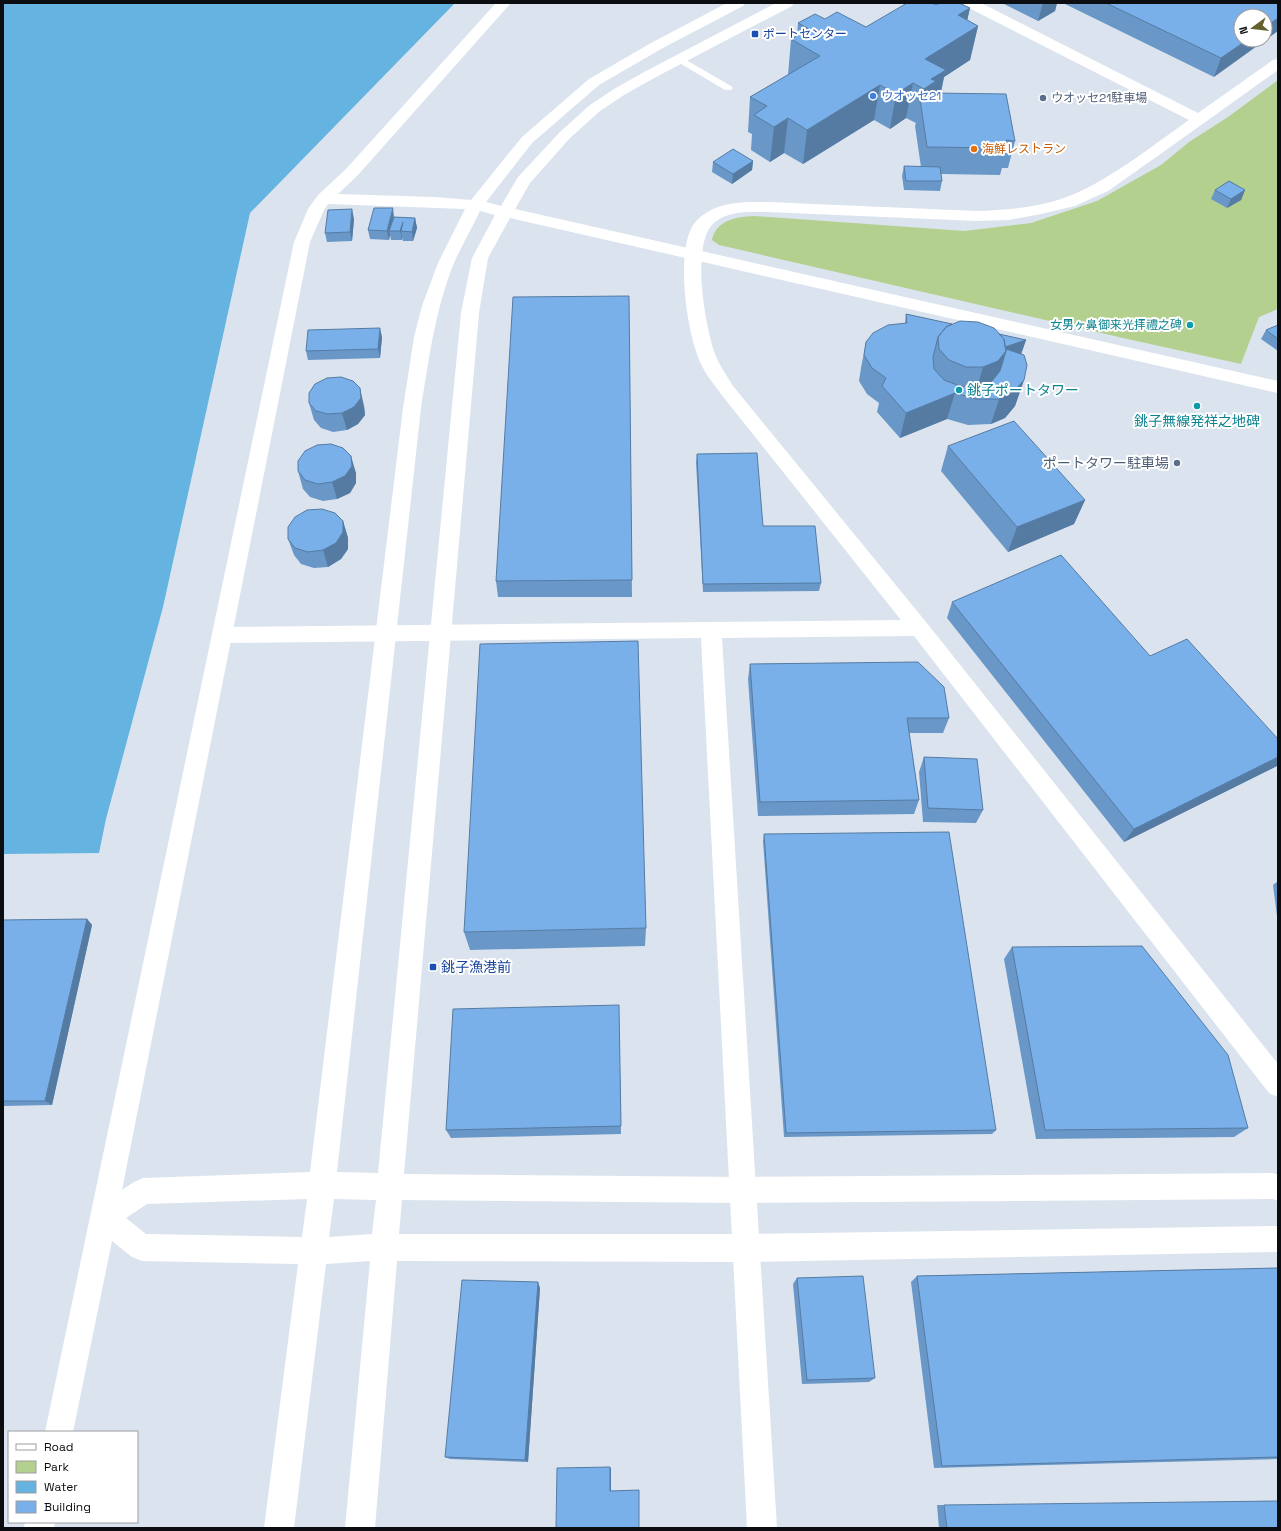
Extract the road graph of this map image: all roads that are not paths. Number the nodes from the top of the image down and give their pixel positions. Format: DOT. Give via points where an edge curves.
graph roads {
  1 [pos="504,3"];
  2 [pos="738,3"];
  3 [pos="787,3"];
  4 [pos="970,3"];
  5 [pos="679,59"];
  6 [pos="1278,63"];
  7 [pos="728,88"];
  8 [pos="1198,119"];
  9 [pos="324,199"];
  10 [pos="475,205"];
  11 [pos="505,211"];
  12 [pos="694,255"];
  13 [pos="1278,387"];
  14 [pos="919,628"];
  15 [pos="710,630"];
  16 [pos="442,632"];
  17 [pos="386,634"];
  18 [pos="222,636"];
  19 [pos="1278,1084"];
  20 [pos="322,1185"];
  21 [pos="390,1187"];
  22 [pos="1278,1188"];
  23 [pos="743,1190"];
  24 [pos="104,1218"];
  25 [pos="1278,1239"];
  26 [pos="385,1247"];
  27 [pos="746,1248"];
  28 [pos="313,1251"];
  29 [pos="59,1431"];
  30 [pos="279,1528"];
  31 [pos="360,1528"];
  32 [pos="762,1528"];
  1 -- 9 [label="street" via="352,172"];
  2 -- 10 [label="street" via="594,82 527,140"];
  3 -- 5 [label="street"];
  4 -- 8 [label="street"];
  5 -- 7 [label="lane"];
  5 -- 11 [label="street" via="595,108 524,180"];
  6 -- 8 [label="street"];
  8 -- 12 [label="street" via="1164,146 1102,187 1069,202 1009,215 976,216 746,207 726,210 712,216 703,224 698,232"];
  9 -- 10 [label="street"];
  9 -- 18 [label="street" via="316,209 302,242"];
  10 -- 11 [label="street"];
  10 -- 17 [label="street" via="446,263 423,337 412,408"];
  11 -- 12 [label="street"];
  11 -- 16 [label="street" via="480,258 470,312"];
  12 -- 13 [label="street"];
  12 -- 14 [label="street" via="697,322 710,364 727,390"];
  14 -- 15 [label="street"];
  14 -- 19 [label="street"];
  15 -- 16 [label="street"];
  15 -- 23 [label="street"];
  16 -- 17 [label="street"];
  16 -- 21 [label="street"];
  17 -- 18 [label="street"];
  17 -- 20 [label="street"];
  18 -- 24 [label="street"];
  20 -- 21 [label="street"];
  20 -- 24 [label="street" via="143,1191"];
  20 -- 28 [label="street"];
  21 -- 23 [label="street"];
  21 -- 26 [label="street"];
  22 -- 23 [label="street" via="1273,1186"];
  23 -- 27 [label="street"];
  24 -- 28 [label="street" via="142,1247"];
  24 -- 29 [label="street"];
  25 -- 27 [label="street"];
  26 -- 27 [label="street"];
  26 -- 28 [label="street"];
  26 -- 31 [label="street"];
  27 -- 32 [label="street"];
  28 -- 30 [label="street"];
}
